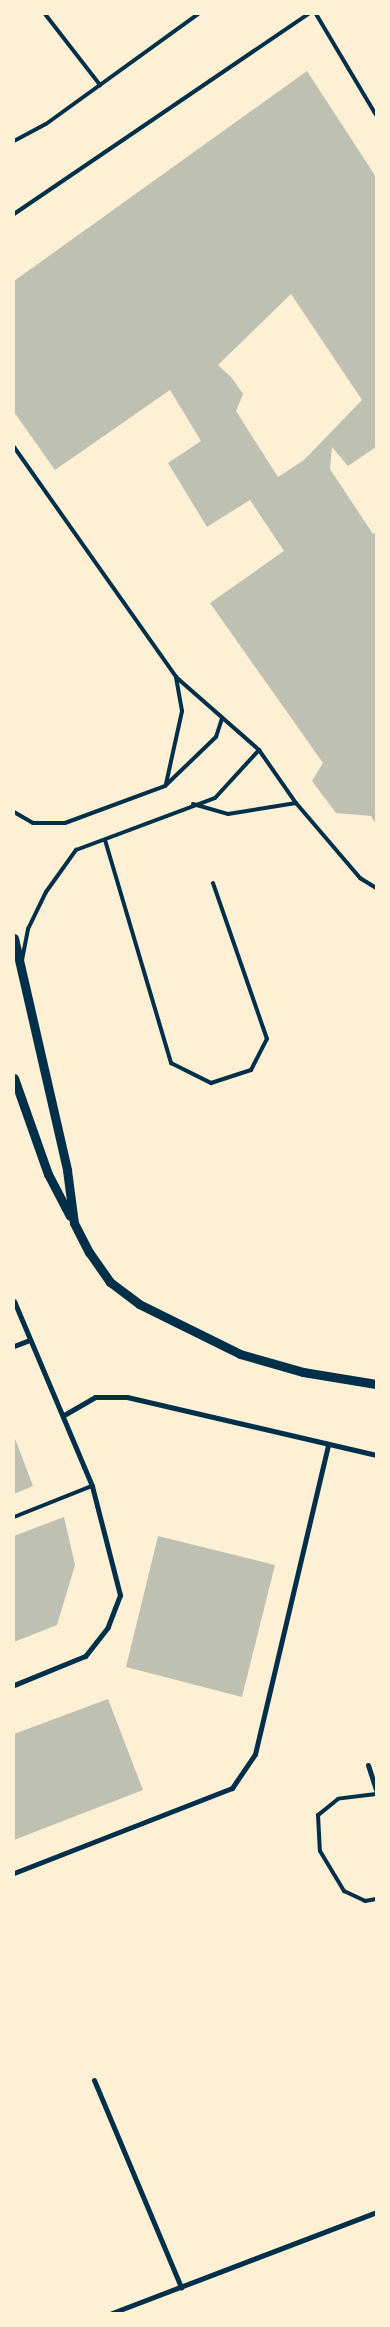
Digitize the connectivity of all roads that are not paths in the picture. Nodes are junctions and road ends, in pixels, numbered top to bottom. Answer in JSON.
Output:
{"nodes":[{"id":1,"x":45,"y":14,"type":"edge"},
{"id":2,"x":198,"y":14,"type":"edge"},
{"id":3,"x":308,"y":14,"type":"edge"},
{"id":4,"x":316,"y":14,"type":"edge"},
{"id":5,"x":100,"y":85,"type":"junction"},
{"id":6,"x":376,"y":115,"type":"edge"},
{"id":7,"x":14,"y":141,"type":"edge"},
{"id":8,"x":14,"y":214,"type":"edge"},
{"id":9,"x":14,"y":447,"type":"edge"},
{"id":10,"x":176,"y":677,"type":"junction"},
{"id":11,"x":222,"y":718,"type":"junction"},
{"id":12,"x":259,"y":750,"type":"junction"},
{"id":13,"x":165,"y":786,"type":"junction"},
{"id":14,"x":296,"y":803,"type":"junction"},
{"id":15,"x":193,"y":804,"type":"junction"},
{"id":16,"x":14,"y":812,"type":"edge"},
{"id":17,"x":105,"y":840,"type":"junction"},
{"id":18,"x":213,"y":883,"type":"dead end"},
{"id":19,"x":376,"y":888,"type":"edge"},
{"id":20,"x":14,"y":938,"type":"edge"},
{"id":21,"x":20,"y":968,"type":"junction"},
{"id":22,"x":14,"y":1078,"type":"edge"},
{"id":23,"x":74,"y":1223,"type":"junction"},
{"id":24,"x":14,"y":1300,"type":"edge"},
{"id":25,"x":30,"y":1340,"type":"junction"},
{"id":26,"x":14,"y":1346,"type":"edge"},
{"id":27,"x":376,"y":1384,"type":"edge"},
{"id":28,"x":64,"y":1415,"type":"junction"},
{"id":29,"x":328,"y":1444,"type":"junction"},
{"id":30,"x":376,"y":1455,"type":"edge"},
{"id":31,"x":92,"y":1486,"type":"junction"},
{"id":32,"x":14,"y":1517,"type":"edge"},
{"id":33,"x":14,"y":1685,"type":"edge"},
{"id":34,"x":368,"y":1765,"type":"dead end"},
{"id":35,"x":376,"y":1792,"type":"edge"},
{"id":36,"x":14,"y":1873,"type":"edge"},
{"id":37,"x":376,"y":1899,"type":"edge"},
{"id":38,"x":94,"y":2080,"type":"dead end"},
{"id":39,"x":376,"y":2212,"type":"edge"},
{"id":40,"x":181,"y":2287,"type":"junction"},
{"id":41,"x":112,"y":2313,"type":"edge"}],
"edges":[{"from":1,"to":5,"type":"lane"},
{"from":2,"to":5,"type":"lane"},
{"from":3,"to":8,"type":"lane"},
{"from":4,"to":6,"type":"lane"},
{"from":5,"to":7,"type":"lane"},
{"from":9,"to":10,"type":"lane"},
{"from":10,"to":11,"type":"lane"},
{"from":10,"to":13,"type":"lane"},
{"from":11,"to":12,"type":"lane"},
{"from":11,"to":13,"type":"lane"},
{"from":12,"to":14,"type":"lane"},
{"from":12,"to":15,"type":"lane"},
{"from":13,"to":16,"type":"lane"},
{"from":14,"to":15,"type":"lane"},
{"from":14,"to":19,"type":"lane"},
{"from":15,"to":17,"type":"lane"},
{"from":17,"to":18,"type":"lane"},
{"from":17,"to":21,"type":"lane"},
{"from":20,"to":21,"type":"street"},
{"from":21,"to":23,"type":"street"},
{"from":22,"to":23,"type":"street"},
{"from":23,"to":27,"type":"street"},
{"from":24,"to":25,"type":"street"},
{"from":25,"to":26,"type":"street"},
{"from":25,"to":28,"type":"street"},
{"from":28,"to":29,"type":"street"},
{"from":28,"to":31,"type":"street"},
{"from":29,"to":30,"type":"street"},
{"from":29,"to":36,"type":"street"},
{"from":31,"to":32,"type":"lane"},
{"from":31,"to":33,"type":"street"},
{"from":34,"to":35,"type":"street"},
{"from":35,"to":37,"type":"lane"},
{"from":38,"to":40,"type":"street"},
{"from":39,"to":40,"type":"street"},
{"from":40,"to":41,"type":"street"}]}
